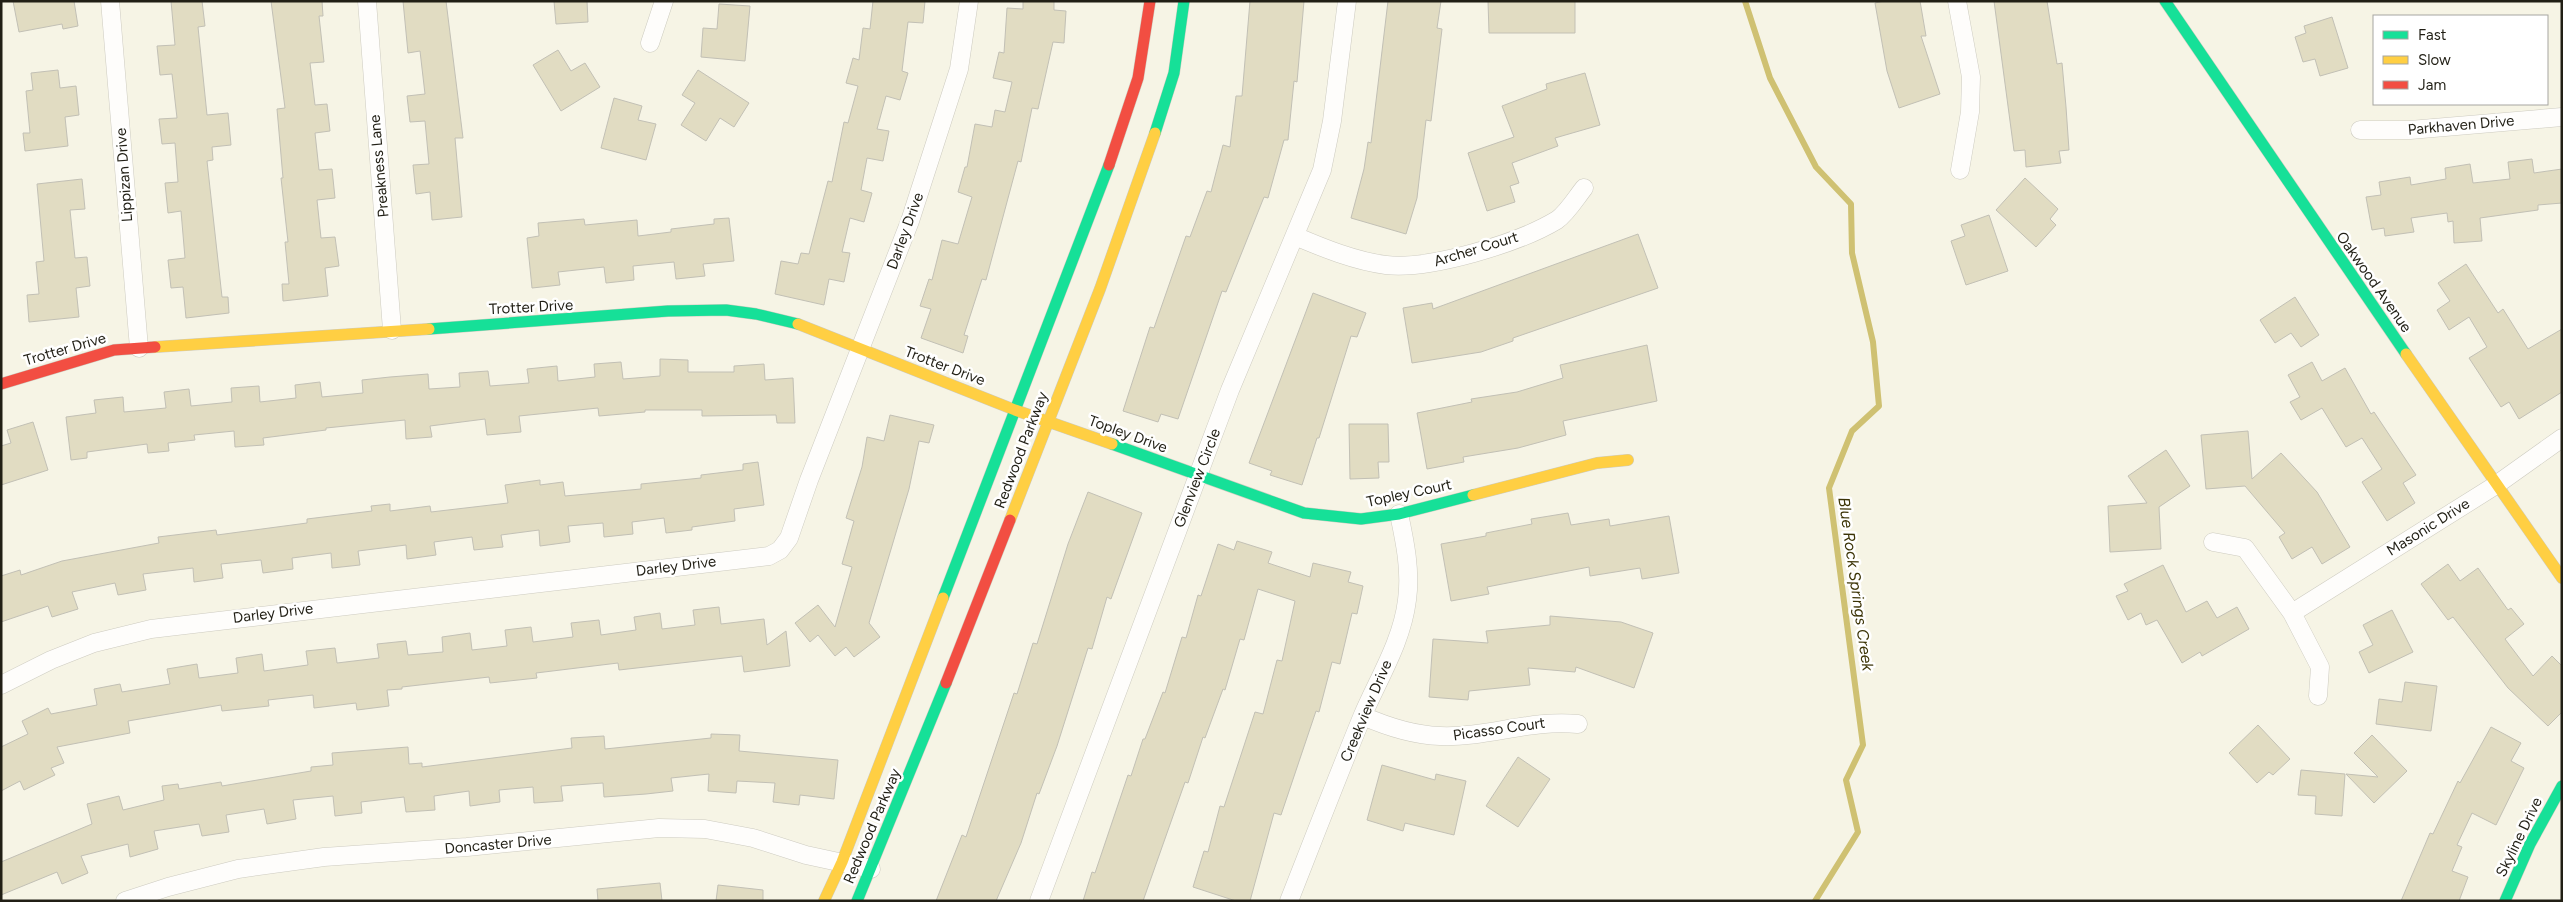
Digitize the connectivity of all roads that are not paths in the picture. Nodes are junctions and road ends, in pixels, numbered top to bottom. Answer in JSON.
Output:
{"nodes":[{"id":1,"x":110,"y":1,"type":"edge"},
{"id":2,"x":367,"y":1,"type":"edge"},
{"id":3,"x":664,"y":1,"type":"edge"},
{"id":4,"x":969,"y":1,"type":"edge"},
{"id":5,"x":1150,"y":1,"type":"edge"},
{"id":6,"x":1184,"y":1,"type":"edge"},
{"id":7,"x":1347,"y":1,"type":"edge"},
{"id":8,"x":1957,"y":1,"type":"edge"},
{"id":9,"x":2165,"y":1,"type":"edge"},
{"id":10,"x":650,"y":43,"type":"dead end"},
{"id":11,"x":2562,"y":116,"type":"edge"},
{"id":12,"x":2360,"y":130,"type":"dead end"},
{"id":13,"x":1960,"y":170,"type":"dead end"},
{"id":14,"x":1584,"y":188,"type":"dead end"},
{"id":15,"x":1295,"y":236,"type":"junction"},
{"id":16,"x":392,"y":330,"type":"junction"},
{"id":17,"x":139,"y":348,"type":"junction"},
{"id":18,"x":860,"y":349,"type":"junction"},
{"id":19,"x":1,"y":384,"type":"edge"},
{"id":20,"x":1015,"y":410,"type":"junction"},
{"id":21,"x":1048,"y":421,"type":"junction"},
{"id":22,"x":2562,"y":438,"type":"edge"},
{"id":23,"x":1628,"y":460,"type":"dead end"},
{"id":24,"x":1198,"y":476,"type":"junction"},
{"id":25,"x":2496,"y":485,"type":"junction"},
{"id":26,"x":1399,"y":514,"type":"junction"},
{"id":27,"x":2213,"y":542,"type":"dead end"},
{"id":28,"x":2562,"y":578,"type":"edge"},
{"id":29,"x":2292,"y":613,"type":"junction"},
{"id":30,"x":1,"y":685,"type":"edge"},
{"id":31,"x":2318,"y":696,"type":"dead end"},
{"id":32,"x":1363,"y":716,"type":"junction"},
{"id":33,"x":1578,"y":724,"type":"dead end"},
{"id":34,"x":2562,"y":786,"type":"edge"},
{"id":35,"x":842,"y":862,"type":"junction"},
{"id":36,"x":871,"y":869,"type":"junction"},
{"id":37,"x":170,"y":894,"type":"edge"},
{"id":38,"x":125,"y":901,"type":"edge"},
{"id":39,"x":824,"y":901,"type":"edge"},
{"id":40,"x":857,"y":901,"type":"edge"},
{"id":41,"x":1039,"y":901,"type":"edge"},
{"id":42,"x":1289,"y":901,"type":"edge"},
{"id":43,"x":2505,"y":901,"type":"edge"}],
"edges":[{"from":1,"to":17,"type":"street","name":"Lippizan Drive"},
{"from":2,"to":16,"type":"street","name":"Preakness Lane"},
{"from":3,"to":10,"type":"street"},
{"from":4,"to":18,"type":"street","name":"Darley Drive"},
{"from":5,"to":20,"type":"main road","name":"Redwood Parkway"},
{"from":6,"to":21,"type":"main road","name":"Redwood Parkway"},
{"from":7,"to":15,"type":"street","name":"Glenview Circle"},
{"from":8,"to":13,"type":"street"},
{"from":9,"to":25,"type":"main road","name":"Oakwood Avenue"},
{"from":11,"to":12,"type":"street","name":"Parkhaven Drive"},
{"from":14,"to":15,"type":"street","name":"Archer Court"},
{"from":15,"to":24,"type":"street","name":"Glenview Circle"},
{"from":16,"to":17,"type":"main road","name":"Trotter Drive"},
{"from":16,"to":18,"type":"main road","name":"Trotter Drive"},
{"from":17,"to":19,"type":"main road","name":"Trotter Drive"},
{"from":18,"to":20,"type":"main road","name":"Trotter Drive"},
{"from":18,"to":30,"type":"street","name":"Darley Drive"},
{"from":20,"to":21,"type":"main road","name":"Trotter Drive"},
{"from":20,"to":35,"type":"main road","name":"Redwood Parkway"},
{"from":21,"to":24,"type":"main road","name":"Topley Drive"},
{"from":21,"to":36,"type":"main road","name":"Redwood Parkway"},
{"from":22,"to":25,"type":"street","name":"Masonic Drive"},
{"from":23,"to":26,"type":"main road","name":"Topley Court"},
{"from":24,"to":26,"type":"main road","name":"Topley Court"},
{"from":24,"to":41,"type":"street","name":"Glenview Circle"},
{"from":25,"to":28,"type":"main road","name":"Oakwood Avenue"},
{"from":25,"to":29,"type":"street","name":"Masonic Drive"},
{"from":26,"to":32,"type":"street","name":"Creekview Drive"},
{"from":27,"to":29,"type":"street"},
{"from":29,"to":31,"type":"street"},
{"from":32,"to":33,"type":"street","name":"Picasso Court"},
{"from":32,"to":42,"type":"street","name":"Creekview Drive"},
{"from":34,"to":43,"type":"main road","name":"Skyline Drive"},
{"from":35,"to":36,"type":"street","name":"Doncaster Drive"},
{"from":35,"to":37,"type":"street","name":"Doncaster Drive"},
{"from":35,"to":39,"type":"main road","name":"Redwood Parkway"},
{"from":36,"to":40,"type":"main road","name":"Redwood Parkway"},
{"from":37,"to":38,"type":"street","name":"Doncaster Drive"}]}
